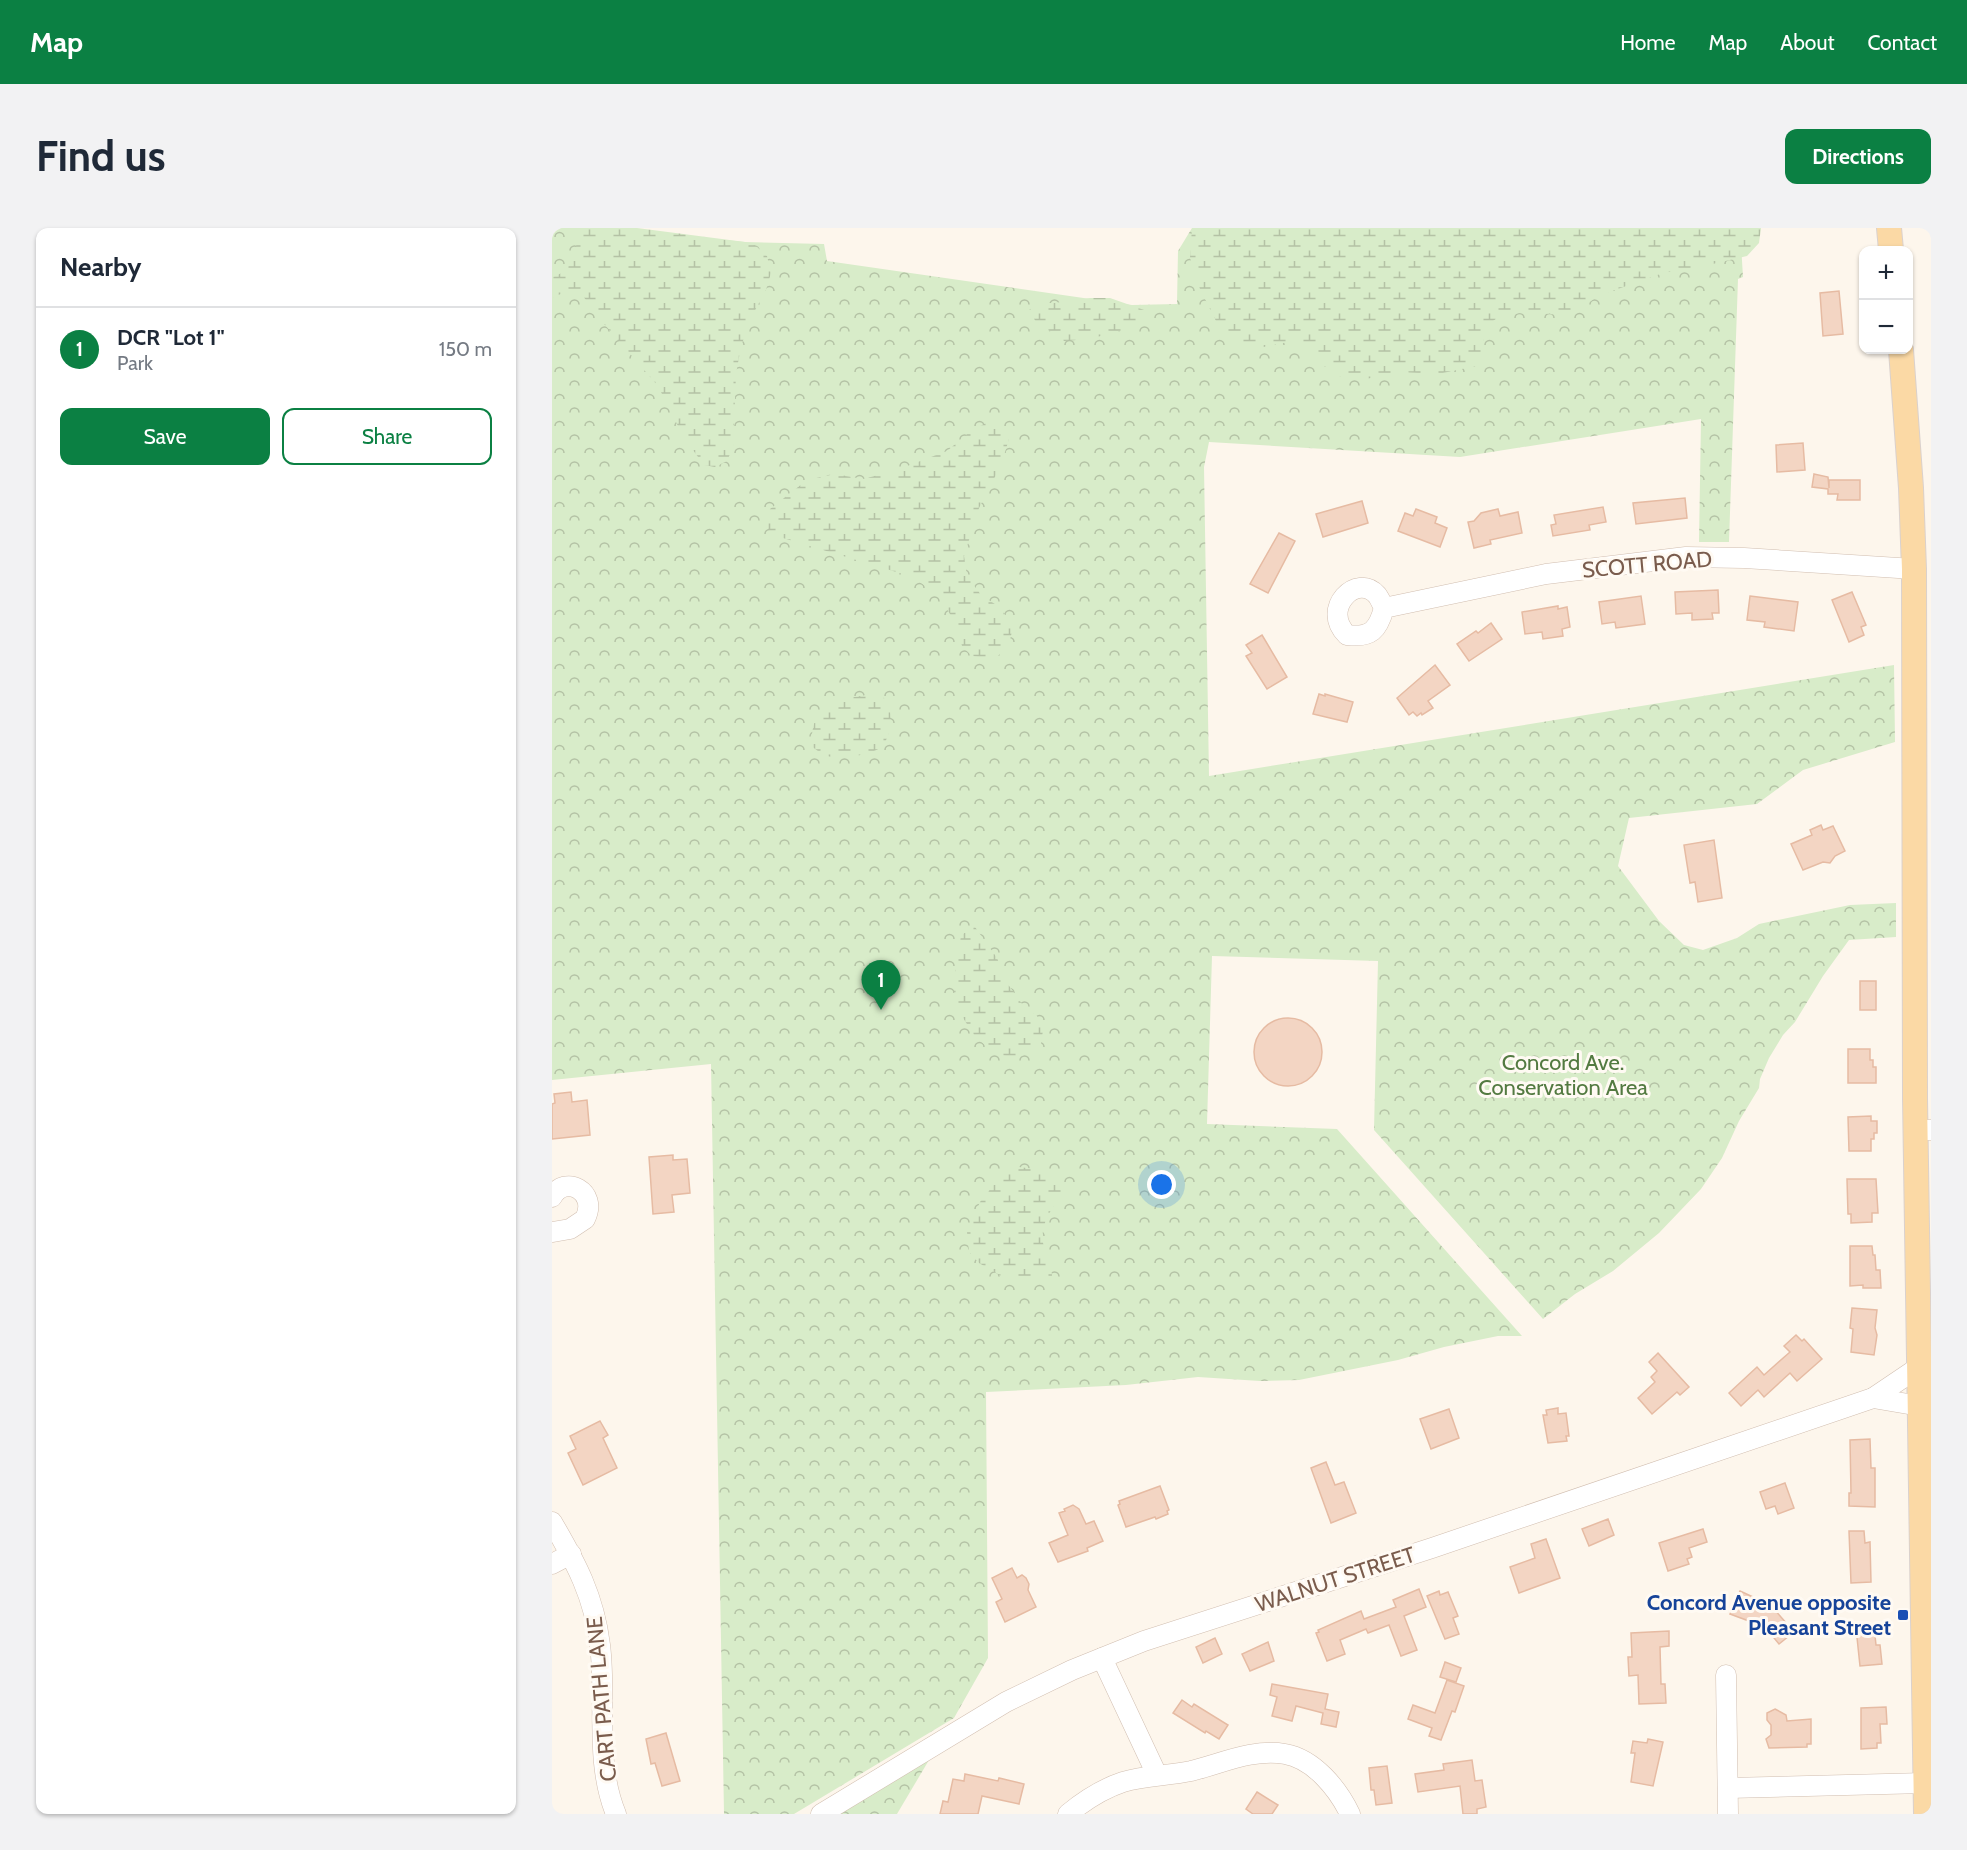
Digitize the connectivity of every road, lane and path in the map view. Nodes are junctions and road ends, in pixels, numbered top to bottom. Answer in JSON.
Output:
{"nodes":[{"id":1,"x":1889,"y":228,"type":"edge"},
{"id":2,"x":1891,"y":246,"type":"edge"},
{"id":3,"x":1900,"y":354,"type":"edge"},
{"id":4,"x":1919,"y":572,"type":"edge"},
{"id":5,"x":1384,"y":608,"type":"dead end"},
{"id":6,"x":1923,"y":1130,"type":"edge"},
{"id":7,"x":552,"y":1197,"type":"edge"},
{"id":8,"x":552,"y":1232,"type":"edge"},
{"id":9,"x":1919,"y":1367,"type":"junction"},
{"id":10,"x":1873,"y":1398,"type":"junction"},
{"id":11,"x":1920,"y":1406,"type":"junction"},
{"id":12,"x":552,"y":1522,"type":"edge"},
{"id":13,"x":571,"y":1554,"type":"junction"},
{"id":14,"x":552,"y":1564,"type":"edge"},
{"id":15,"x":1927,"y":1576,"type":"edge"},
{"id":16,"x":1101,"y":1658,"type":"junction"},
{"id":17,"x":1726,"y":1675,"type":"dead end"},
{"id":18,"x":1157,"y":1775,"type":"junction"},
{"id":19,"x":1925,"y":1783,"type":"junction"},
{"id":20,"x":1728,"y":1788,"type":"junction"},
{"id":21,"x":616,"y":1814,"type":"edge"},
{"id":22,"x":820,"y":1814,"type":"edge"},
{"id":23,"x":1068,"y":1814,"type":"edge"},
{"id":24,"x":1350,"y":1814,"type":"edge"},
{"id":25,"x":1728,"y":1814,"type":"edge"},
{"id":26,"x":1926,"y":1814,"type":"edge"}],
"edges":[{"from":1,"to":2,"type":"main road"},
{"from":3,"to":4,"type":"main road"},
{"from":4,"to":5,"type":"street","name":"SCOTT ROAD"},
{"from":4,"to":6,"type":"main road"},
{"from":6,"to":9,"type":"main road"},
{"from":7,"to":8,"type":"street"},
{"from":9,"to":10,"type":"street","name":"WALNUT STREET"},
{"from":9,"to":11,"type":"main road"},
{"from":10,"to":11,"type":"street","name":"WALNUT STREET"},
{"from":10,"to":16,"type":"street","name":"WALNUT STREET"},
{"from":11,"to":15,"type":"main road"},
{"from":12,"to":13,"type":"street","name":"CART PATH LANE"},
{"from":13,"to":14,"type":"street"},
{"from":13,"to":21,"type":"street","name":"CART PATH LANE"},
{"from":15,"to":19,"type":"main road"},
{"from":16,"to":18,"type":"street"},
{"from":16,"to":22,"type":"street","name":"WALNUT STREET"},
{"from":17,"to":20,"type":"street"},
{"from":18,"to":23,"type":"street"},
{"from":18,"to":24,"type":"street"},
{"from":19,"to":20,"type":"street"},
{"from":19,"to":26,"type":"main road"},
{"from":20,"to":25,"type":"street"}]}
